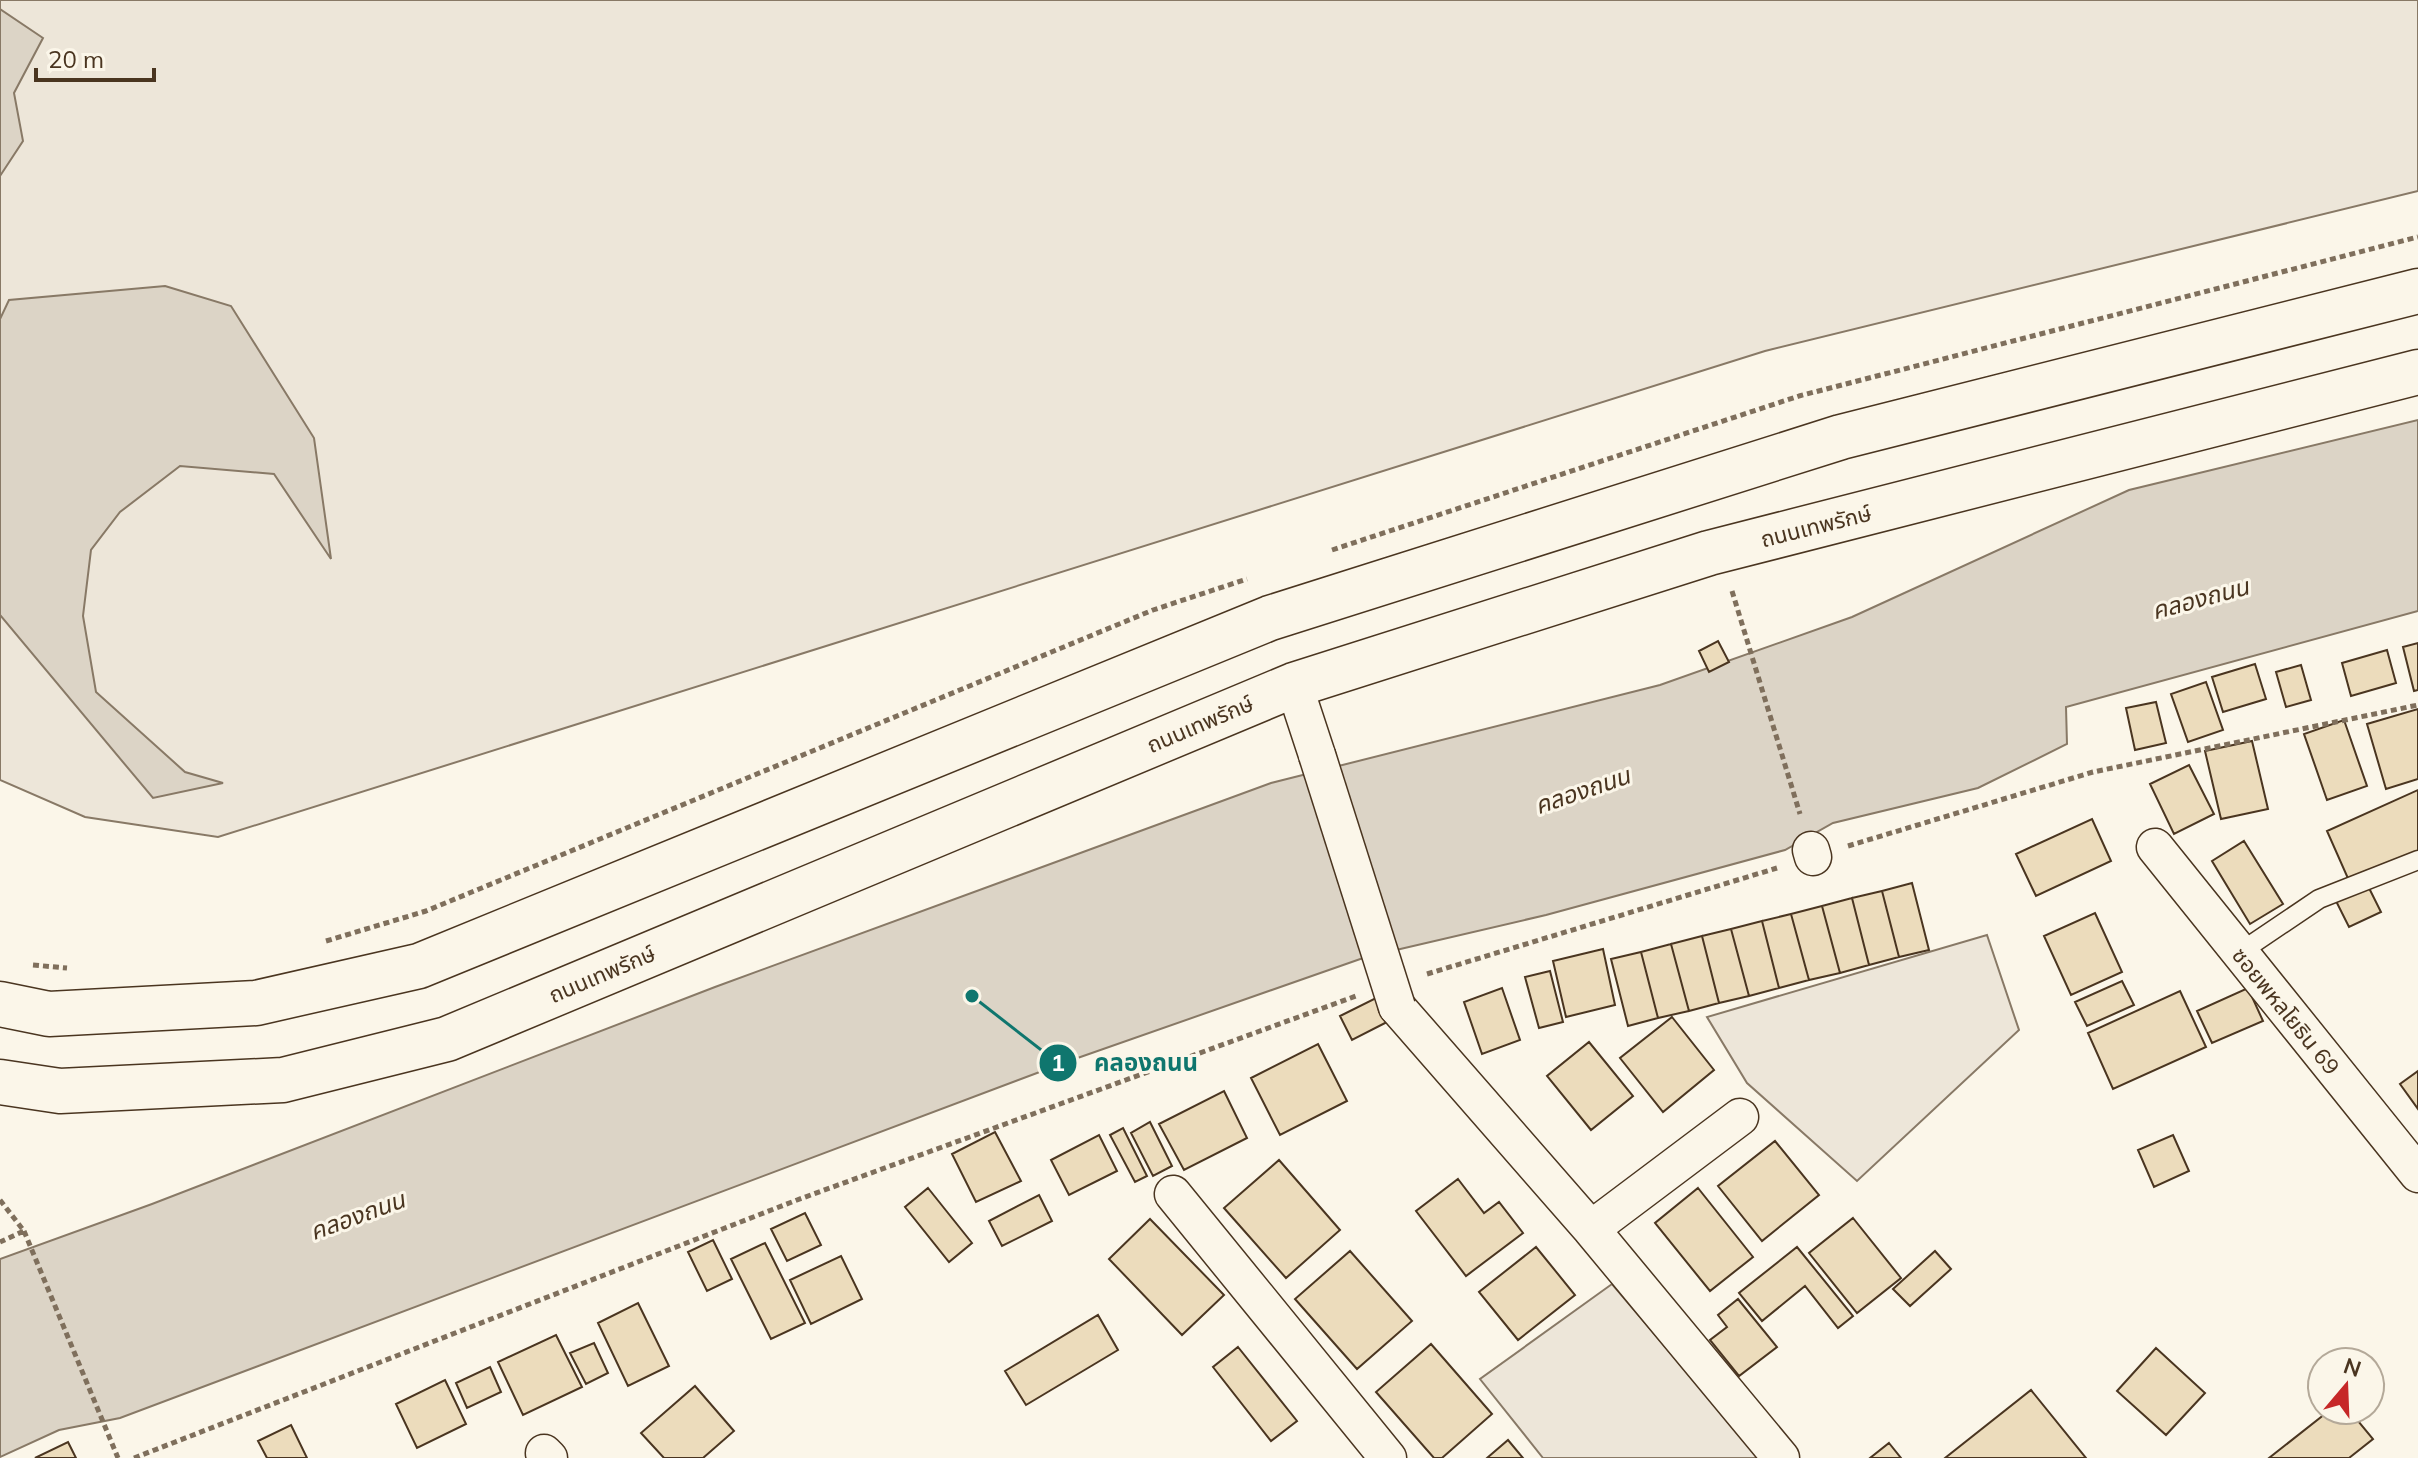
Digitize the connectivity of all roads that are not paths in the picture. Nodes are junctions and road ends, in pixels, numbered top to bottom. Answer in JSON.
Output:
{"nodes":[{"id":1,"x":2418,"y":291,"type":"edge"},
{"id":2,"x":2418,"y":372,"type":"edge"},
{"id":3,"x":1294,"y":685,"type":"junction"},
{"id":4,"x":2155,"y":847,"type":"dead end"},
{"id":5,"x":2418,"y":860,"type":"edge"},
{"id":6,"x":2239,"y":953,"type":"junction"},
{"id":7,"x":0,"y":1004,"type":"edge"},
{"id":8,"x":0,"y":1082,"type":"edge"},
{"id":9,"x":1740,"y":1117,"type":"dead end"},
{"id":10,"x":2418,"y":1174,"type":"edge"},
{"id":11,"x":1173,"y":1194,"type":"dead end"},
{"id":12,"x":1591,"y":1229,"type":"junction"},
{"id":13,"x":1388,"y":1458,"type":"edge"},
{"id":14,"x":1781,"y":1458,"type":"edge"}],
"edges":[{"from":1,"to":7,"type":"main road"},
{"from":2,"to":3,"type":"main road","name":"ถนนเทพรักษ์"},
{"from":3,"to":8,"type":"main road","name":"ถนนเทพรักษ์"},
{"from":3,"to":12,"type":"street","bridge":true},
{"from":4,"to":6,"type":"street","name":"ซอยพหลโยธิน 69"},
{"from":5,"to":6,"type":"lane"},
{"from":6,"to":10,"type":"street","name":"ซอยพหลโยธิน 69"},
{"from":9,"to":12,"type":"street"},
{"from":11,"to":13,"type":"street"},
{"from":12,"to":14,"type":"street"}]}
